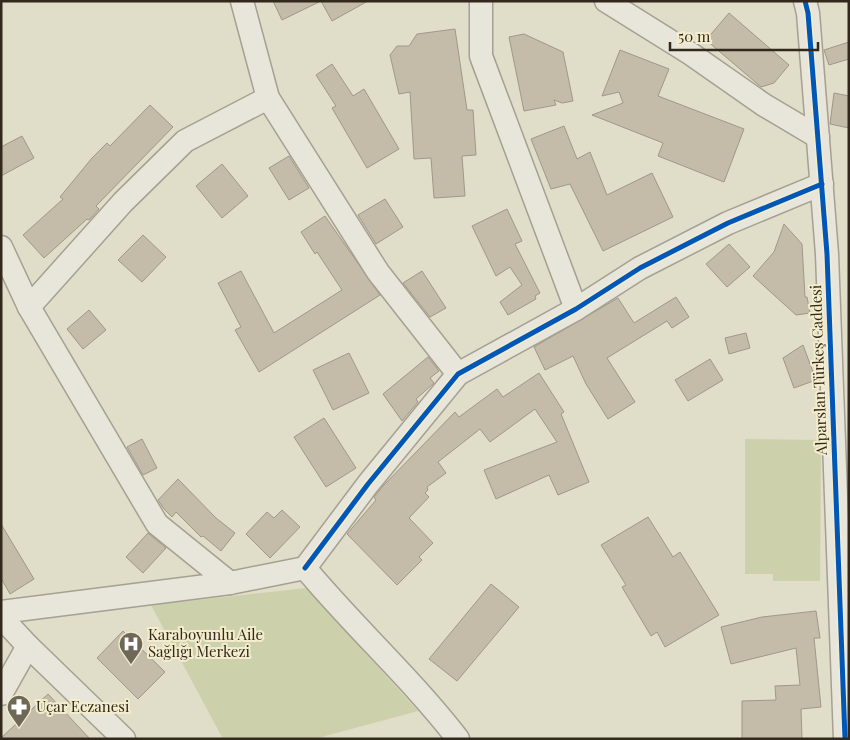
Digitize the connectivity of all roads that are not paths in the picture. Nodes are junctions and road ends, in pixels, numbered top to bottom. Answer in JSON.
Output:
{"nodes":[{"id":1,"x":242,"y":1,"type":"edge"},
{"id":2,"x":481,"y":1,"type":"edge"},
{"id":3,"x":606,"y":1,"type":"edge"},
{"id":4,"x":805,"y":1,"type":"edge"},
{"id":5,"x":268,"y":98,"type":"junction"},
{"id":6,"x":818,"y":138,"type":"junction"},
{"id":7,"x":822,"y":184,"type":"junction"},
{"id":8,"x":1,"y":247,"type":"edge"},
{"id":9,"x":29,"y":307,"type":"junction"},
{"id":10,"x":576,"y":309,"type":"junction"},
{"id":11,"x":458,"y":374,"type":"junction"},
{"id":12,"x":305,"y":568,"type":"junction"},
{"id":13,"x":230,"y":583,"type":"junction"},
{"id":14,"x":1,"y":612,"type":"edge"},
{"id":15,"x":1,"y":617,"type":"edge"},
{"id":16,"x":28,"y":646,"type":"junction"},
{"id":17,"x":1,"y":694,"type":"edge"},
{"id":18,"x":124,"y":739,"type":"edge"},
{"id":19,"x":458,"y":739,"type":"edge"},
{"id":20,"x":845,"y":739,"type":"edge"}],
"edges":[{"from":1,"to":5,"type":"street"},
{"from":2,"to":10,"type":"street"},
{"from":3,"to":6,"type":"street"},
{"from":4,"to":6,"type":"street","name":"Alparslan Türkeş Caddesi"},
{"from":5,"to":9,"type":"street"},
{"from":5,"to":11,"type":"street"},
{"from":6,"to":7,"type":"street","name":"Alparslan Türkeş Caddesi"},
{"from":7,"to":10,"type":"street"},
{"from":7,"to":20,"type":"street","name":"Alparslan Türkeş Caddesi"},
{"from":8,"to":9,"type":"street"},
{"from":9,"to":13,"type":"street"},
{"from":10,"to":11,"type":"street"},
{"from":11,"to":12,"type":"street"},
{"from":12,"to":13,"type":"street"},
{"from":12,"to":19,"type":"street"},
{"from":13,"to":14,"type":"street"},
{"from":15,"to":16,"type":"street"},
{"from":16,"to":17,"type":"street"},
{"from":16,"to":18,"type":"street"}]}
